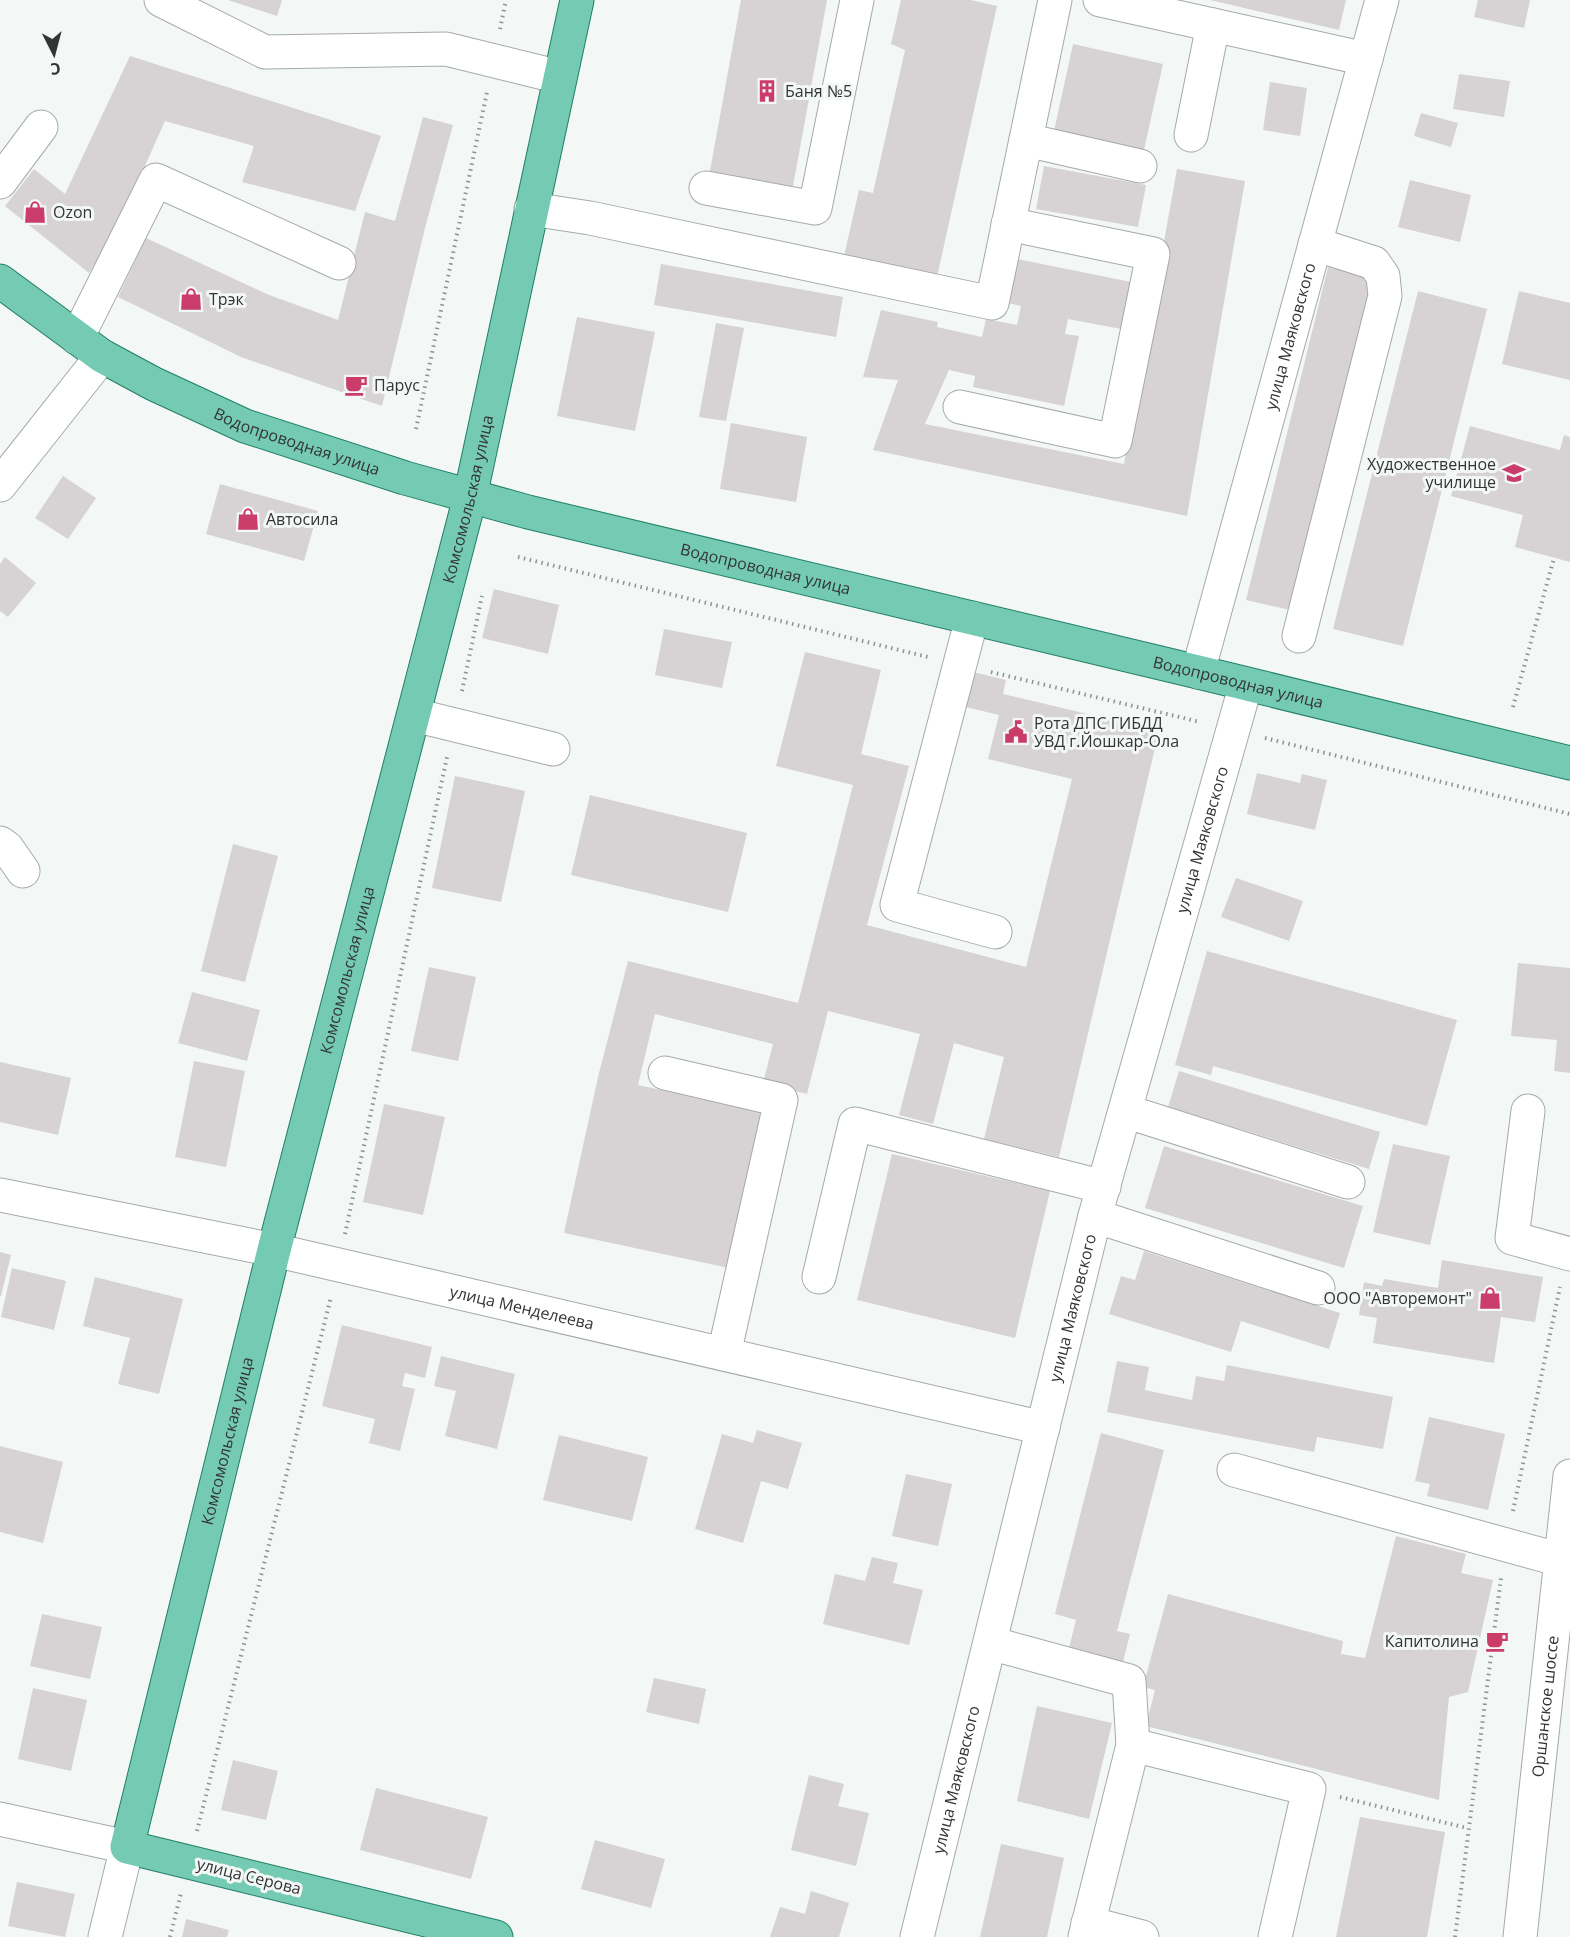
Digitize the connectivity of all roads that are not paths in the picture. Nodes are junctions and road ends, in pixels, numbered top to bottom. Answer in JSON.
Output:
{"nodes":[{"id":1,"x":161,"y":0,"type":"edge"},
{"id":2,"x":577,"y":0,"type":"edge"},
{"id":3,"x":857,"y":0,"type":"edge"},
{"id":4,"x":1055,"y":0,"type":"edge"},
{"id":5,"x":1100,"y":0,"type":"edge"},
{"id":6,"x":1382,"y":0,"type":"edge"},
{"id":7,"x":1213,"y":25,"type":"junction"},
{"id":8,"x":1366,"y":59,"type":"junction"},
{"id":9,"x":560,"y":77,"type":"junction"},
{"id":10,"x":41,"y":127,"type":"dead end"},
{"id":11,"x":1191,"y":135,"type":"dead end"},
{"id":12,"x":1026,"y":140,"type":"junction"},
{"id":13,"x":1140,"y":166,"type":"dead end"},
{"id":14,"x":0,"y":182,"type":"edge"},
{"id":15,"x":706,"y":188,"type":"dead end"},
{"id":16,"x":531,"y":209,"type":"junction"},
{"id":17,"x":1008,"y":224,"type":"junction"},
{"id":18,"x":1315,"y":244,"type":"junction"},
{"id":19,"x":339,"y":263,"type":"dead end"},
{"id":20,"x":0,"y":281,"type":"edge"},
{"id":21,"x":90,"y":347,"type":"junction"},
{"id":22,"x":960,"y":407,"type":"dead end"},
{"id":23,"x":0,"y":485,"type":"edge"},
{"id":24,"x":470,"y":496,"type":"junction"},
{"id":25,"x":972,"y":618,"type":"junction"},
{"id":26,"x":1299,"y":636,"type":"dead end"},
{"id":27,"x":1198,"y":672,"type":"junction"},
{"id":28,"x":1246,"y":684,"type":"junction"},
{"id":29,"x":414,"y":715,"type":"junction"},
{"id":30,"x":553,"y":749,"type":"dead end"},
{"id":31,"x":1570,"y":763,"type":"edge"},
{"id":32,"x":0,"y":843,"type":"edge"},
{"id":33,"x":23,"y":871,"type":"dead end"},
{"id":34,"x":995,"y":932,"type":"dead end"},
{"id":35,"x":665,"y":1073,"type":"dead end"},
{"id":36,"x":1125,"y":1111,"type":"junction"},
{"id":37,"x":1528,"y":1111,"type":"dead end"},
{"id":38,"x":1348,"y":1182,"type":"dead end"},
{"id":39,"x":0,"y":1194,"type":"edge"},
{"id":40,"x":1100,"y":1201,"type":"junction"},
{"id":41,"x":274,"y":1250,"type":"junction"},
{"id":42,"x":1568,"y":1254,"type":"edge"},
{"id":43,"x":819,"y":1277,"type":"dead end"},
{"id":44,"x":1318,"y":1288,"type":"dead end"},
{"id":45,"x":724,"y":1354,"type":"junction"},
{"id":46,"x":1043,"y":1428,"type":"junction"},
{"id":47,"x":1234,"y":1470,"type":"dead end"},
{"id":48,"x":1570,"y":1476,"type":"edge"},
{"id":49,"x":1561,"y":1560,"type":"junction"},
{"id":50,"x":990,"y":1643,"type":"junction"},
{"id":51,"x":1133,"y":1745,"type":"junction"},
{"id":52,"x":0,"y":1819,"type":"edge"},
{"id":53,"x":127,"y":1847,"type":"junction"},
{"id":54,"x":1087,"y":1930,"type":"edge"},
{"id":55,"x":105,"y":1937,"type":"edge"},
{"id":56,"x":496,"y":1937,"type":"edge"},
{"id":57,"x":917,"y":1937,"type":"edge"},
{"id":58,"x":1142,"y":1937,"type":"edge"},
{"id":59,"x":1275,"y":1937,"type":"edge"},
{"id":60,"x":1520,"y":1937,"type":"edge"}],
"edges":[{"from":1,"to":9,"type":"street"},
{"from":2,"to":9,"type":"main road","name":"Комсомольская улица"},
{"from":3,"to":15,"type":"street"},
{"from":4,"to":12,"type":"street"},
{"from":5,"to":7,"type":"street"},
{"from":6,"to":8,"type":"street","name":"улица Маяковского"},
{"from":7,"to":8,"type":"street"},
{"from":7,"to":11,"type":"street"},
{"from":8,"to":18,"type":"street","name":"улица Маяковского"},
{"from":9,"to":16,"type":"main road","name":"Комсомольская улица"},
{"from":10,"to":14,"type":"street"},
{"from":12,"to":13,"type":"street"},
{"from":12,"to":17,"type":"street"},
{"from":16,"to":17,"type":"street"},
{"from":16,"to":24,"type":"main road","name":"Комсомольская улица"},
{"from":17,"to":22,"type":"street"},
{"from":18,"to":26,"type":"street"},
{"from":18,"to":27,"type":"street","name":"улица Маяковского"},
{"from":19,"to":21,"type":"street"},
{"from":20,"to":21,"type":"main road","name":"Водопроводная улица"},
{"from":21,"to":23,"type":"street"},
{"from":21,"to":24,"type":"main road","name":"Водопроводная улица"},
{"from":24,"to":25,"type":"main road","name":"Водопроводная улица"},
{"from":24,"to":29,"type":"main road","name":"Комсомольская улица"},
{"from":25,"to":27,"type":"main road","name":"Водопроводная улица"},
{"from":25,"to":34,"type":"street"},
{"from":27,"to":28,"type":"main road","name":"Водопроводная улица"},
{"from":28,"to":31,"type":"main road","name":"Водопроводная улица"},
{"from":28,"to":36,"type":"street","name":"улица Маяковского"},
{"from":29,"to":30,"type":"street"},
{"from":29,"to":41,"type":"main road","name":"Комсомольская улица"},
{"from":32,"to":33,"type":"street"},
{"from":35,"to":45,"type":"street"},
{"from":36,"to":38,"type":"street"},
{"from":36,"to":40,"type":"street","name":"улица Маяковского"},
{"from":37,"to":42,"type":"street"},
{"from":39,"to":41,"type":"street","name":"улица Менделеева"},
{"from":40,"to":43,"type":"street"},
{"from":40,"to":44,"type":"street"},
{"from":40,"to":46,"type":"street","name":"улица Маяковского"},
{"from":41,"to":45,"type":"street","name":"улица Менделеева"},
{"from":41,"to":53,"type":"main road","name":"Комсомольская улица"},
{"from":45,"to":46,"type":"street","name":"улица Менделеева"},
{"from":46,"to":50,"type":"street","name":"улица Маяковского"},
{"from":47,"to":49,"type":"street"},
{"from":48,"to":49,"type":"street","name":"Оршанское шоссе"},
{"from":49,"to":60,"type":"street","name":"Оршанское шоссе"},
{"from":50,"to":51,"type":"street"},
{"from":50,"to":57,"type":"street","name":"улица Маяковского"},
{"from":51,"to":54,"type":"street"},
{"from":51,"to":59,"type":"street"},
{"from":52,"to":53,"type":"street","name":"улица Серова"},
{"from":53,"to":55,"type":"street","name":"Комсомольская улица"},
{"from":53,"to":56,"type":"main road","name":"улица Серова"},
{"from":54,"to":58,"type":"street"}]}
